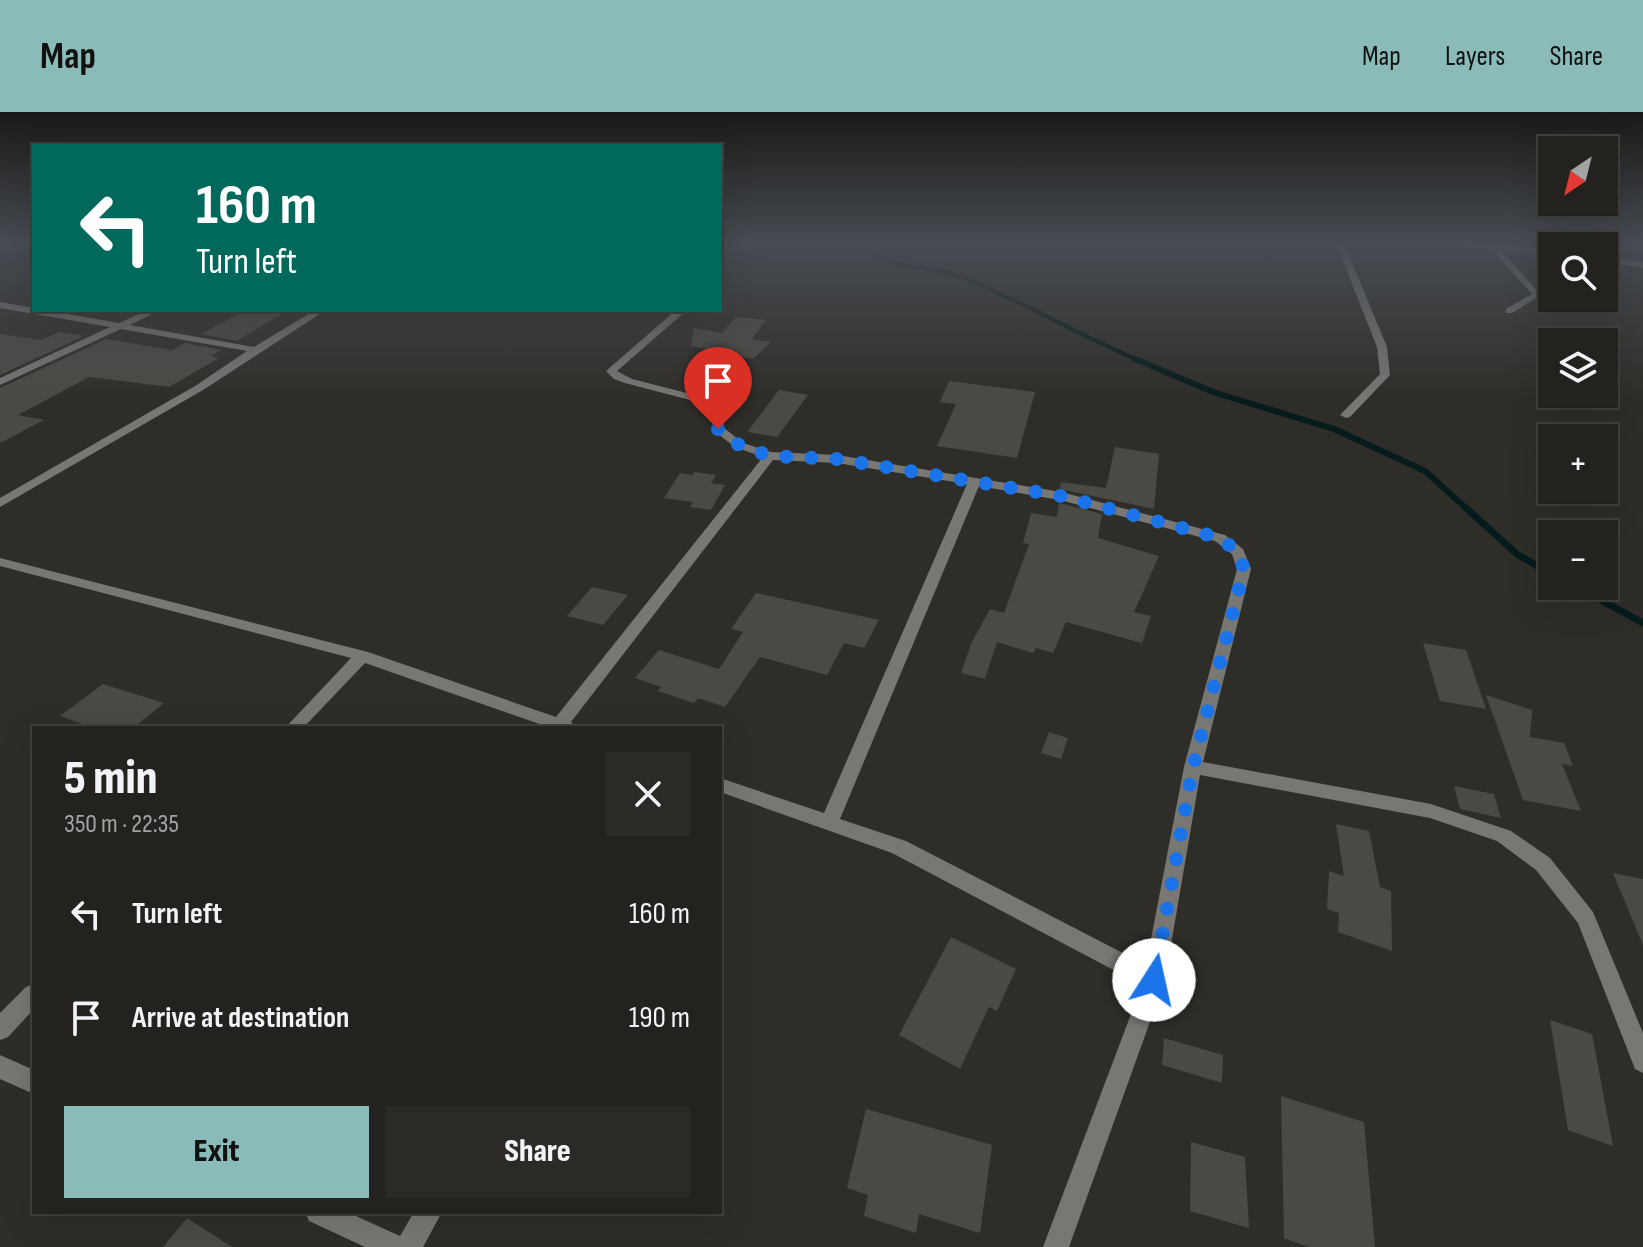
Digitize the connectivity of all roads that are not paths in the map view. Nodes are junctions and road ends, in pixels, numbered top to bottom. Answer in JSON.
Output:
{"nodes":[{"id":1,"x":1364,"y":296,"type":"edge"},
{"id":2,"x":1535,"y":296,"type":"edge"},
{"id":3,"x":0,"y":305,"type":"edge"},
{"id":4,"x":32,"y":310,"type":"edge"},
{"id":5,"x":1509,"y":311,"type":"dead end"},
{"id":6,"x":43,"y":312,"type":"edge"},
{"id":7,"x":151,"y":312,"type":"edge"},
{"id":8,"x":318,"y":312,"type":"edge"},
{"id":9,"x":680,"y":312,"type":"edge"},
{"id":10,"x":124,"y":325,"type":"junction"},
{"id":11,"x":256,"y":350,"type":"junction"},
{"id":12,"x":0,"y":382,"type":"edge"},
{"id":13,"x":1346,"y":415,"type":"dead end"},
{"id":14,"x":770,"y":456,"type":"junction"},
{"id":15,"x":974,"y":483,"type":"junction"},
{"id":16,"x":0,"y":503,"type":"edge"},
{"id":17,"x":0,"y":562,"type":"edge"},
{"id":18,"x":362,"y":656,"type":"junction"},
{"id":19,"x":295,"y":726,"type":"edge"},
{"id":20,"x":564,"y":726,"type":"edge"},
{"id":21,"x":1193,"y":767,"type":"junction"},
{"id":22,"x":722,"y":786,"type":"edge"},
{"id":23,"x":830,"y":821,"type":"junction"},
{"id":24,"x":1154,"y":980,"type":"junction"},
{"id":25,"x":32,"y":996,"type":"edge"},
{"id":26,"x":0,"y":1029,"type":"edge"},
{"id":27,"x":1643,"y":1061,"type":"edge"},
{"id":28,"x":0,"y":1067,"type":"edge"},
{"id":29,"x":32,"y":1081,"type":"edge"},
{"id":30,"x":322,"y":1214,"type":"edge"},
{"id":31,"x":428,"y":1214,"type":"edge"},
{"id":32,"x":395,"y":1247,"type":"edge"},
{"id":33,"x":408,"y":1247,"type":"edge"},
{"id":34,"x":1056,"y":1247,"type":"edge"}],
"edges":[{"from":1,"to":13,"type":"street"},
{"from":2,"to":5,"type":"street"},
{"from":3,"to":4,"type":"street"},
{"from":6,"to":10,"type":"street"},
{"from":7,"to":10,"type":"street"},
{"from":8,"to":11,"type":"street"},
{"from":9,"to":14,"type":"street"},
{"from":10,"to":11,"type":"street"},
{"from":10,"to":12,"type":"street"},
{"from":11,"to":16,"type":"street"},
{"from":14,"to":15,"type":"street"},
{"from":14,"to":20,"type":"street"},
{"from":15,"to":21,"type":"street"},
{"from":15,"to":23,"type":"street"},
{"from":17,"to":18,"type":"street"},
{"from":18,"to":19,"type":"street"},
{"from":18,"to":20,"type":"street"},
{"from":21,"to":24,"type":"street"},
{"from":21,"to":27,"type":"street"},
{"from":22,"to":23,"type":"street"},
{"from":23,"to":24,"type":"street"},
{"from":24,"to":34,"type":"street"},
{"from":25,"to":26,"type":"street"},
{"from":28,"to":29,"type":"street"},
{"from":30,"to":32,"type":"street"},
{"from":31,"to":33,"type":"street"}]}
